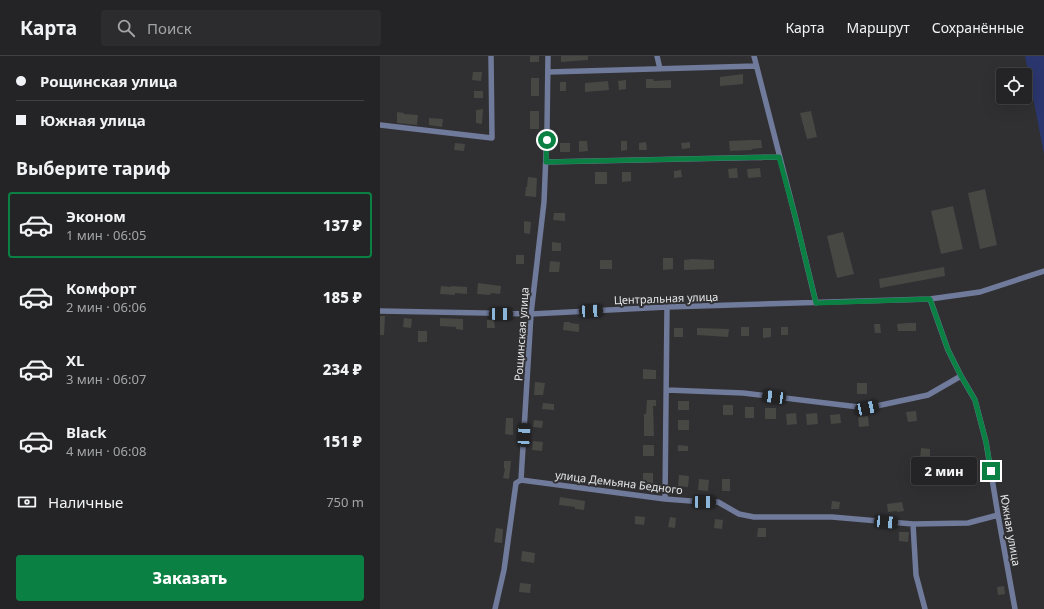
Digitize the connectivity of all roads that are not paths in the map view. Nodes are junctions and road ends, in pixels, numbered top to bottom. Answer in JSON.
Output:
{"nodes":[{"id":1,"x":491,"y":56,"type":"edge"},
{"id":2,"x":548,"y":56,"type":"edge"},
{"id":3,"x":657,"y":56,"type":"edge"},
{"id":4,"x":754,"y":56,"type":"edge"},
{"id":5,"x":756,"y":66,"type":"junction"},
{"id":6,"x":660,"y":69,"type":"junction"},
{"id":7,"x":549,"y":72,"type":"junction"},
{"id":8,"x":380,"y":125,"type":"edge"},
{"id":9,"x":779,"y":157,"type":"junction"},
{"id":10,"x":546,"y":162,"type":"junction"},
{"id":11,"x":1044,"y":271,"type":"edge"},
{"id":12,"x":930,"y":299,"type":"junction"},
{"id":13,"x":816,"y":303,"type":"junction"},
{"id":14,"x":667,"y":307,"type":"junction"},
{"id":15,"x":380,"y":311,"type":"edge"},
{"id":16,"x":531,"y":314,"type":"junction"},
{"id":17,"x":961,"y":376,"type":"junction"},
{"id":18,"x":666,"y":390,"type":"junction"},
{"id":19,"x":522,"y":480,"type":"junction"},
{"id":20,"x":665,"y":499,"type":"junction"},
{"id":21,"x":998,"y":516,"type":"junction"},
{"id":22,"x":912,"y":524,"type":"junction"},
{"id":23,"x":495,"y":609,"type":"edge"},
{"id":24,"x":925,"y":609,"type":"edge"},
{"id":25,"x":1015,"y":609,"type":"edge"}],
"edges":[{"from":1,"to":8,"type":"street"},
{"from":2,"to":7,"type":"street","name":"Рощинская улица"},
{"from":3,"to":6,"type":"street"},
{"from":4,"to":5,"type":"street"},
{"from":5,"to":6,"type":"street"},
{"from":5,"to":9,"type":"street"},
{"from":6,"to":7,"type":"street"},
{"from":7,"to":10,"type":"street","name":"Рощинская улица"},
{"from":9,"to":10,"type":"street"},
{"from":9,"to":13,"type":"street"},
{"from":10,"to":16,"type":"street","name":"Рощинская улица"},
{"from":11,"to":12,"type":"street","name":"Центральная улица"},
{"from":12,"to":13,"type":"street","name":"Центральная улица"},
{"from":12,"to":17,"type":"street","name":"Южная улица"},
{"from":13,"to":14,"type":"street","name":"Центральная улица"},
{"from":14,"to":16,"type":"street","name":"Центральная улица"},
{"from":14,"to":18,"type":"street"},
{"from":15,"to":16,"type":"street","name":"Центральная улица"},
{"from":16,"to":19,"type":"street","name":"Рощинская улица"},
{"from":17,"to":18,"type":"street"},
{"from":17,"to":21,"type":"street","name":"Южная улица"},
{"from":18,"to":20,"type":"street"},
{"from":19,"to":20,"type":"street","name":"улица Демьяна Бедного"},
{"from":19,"to":23,"type":"street","name":"Рощинская улица"},
{"from":20,"to":22,"type":"street","name":"улица Демьяна Бедного"},
{"from":21,"to":22,"type":"street","name":"улица Демьяна Бедного"},
{"from":21,"to":25,"type":"street","name":"Южная улица"},
{"from":22,"to":24,"type":"street"}]}
